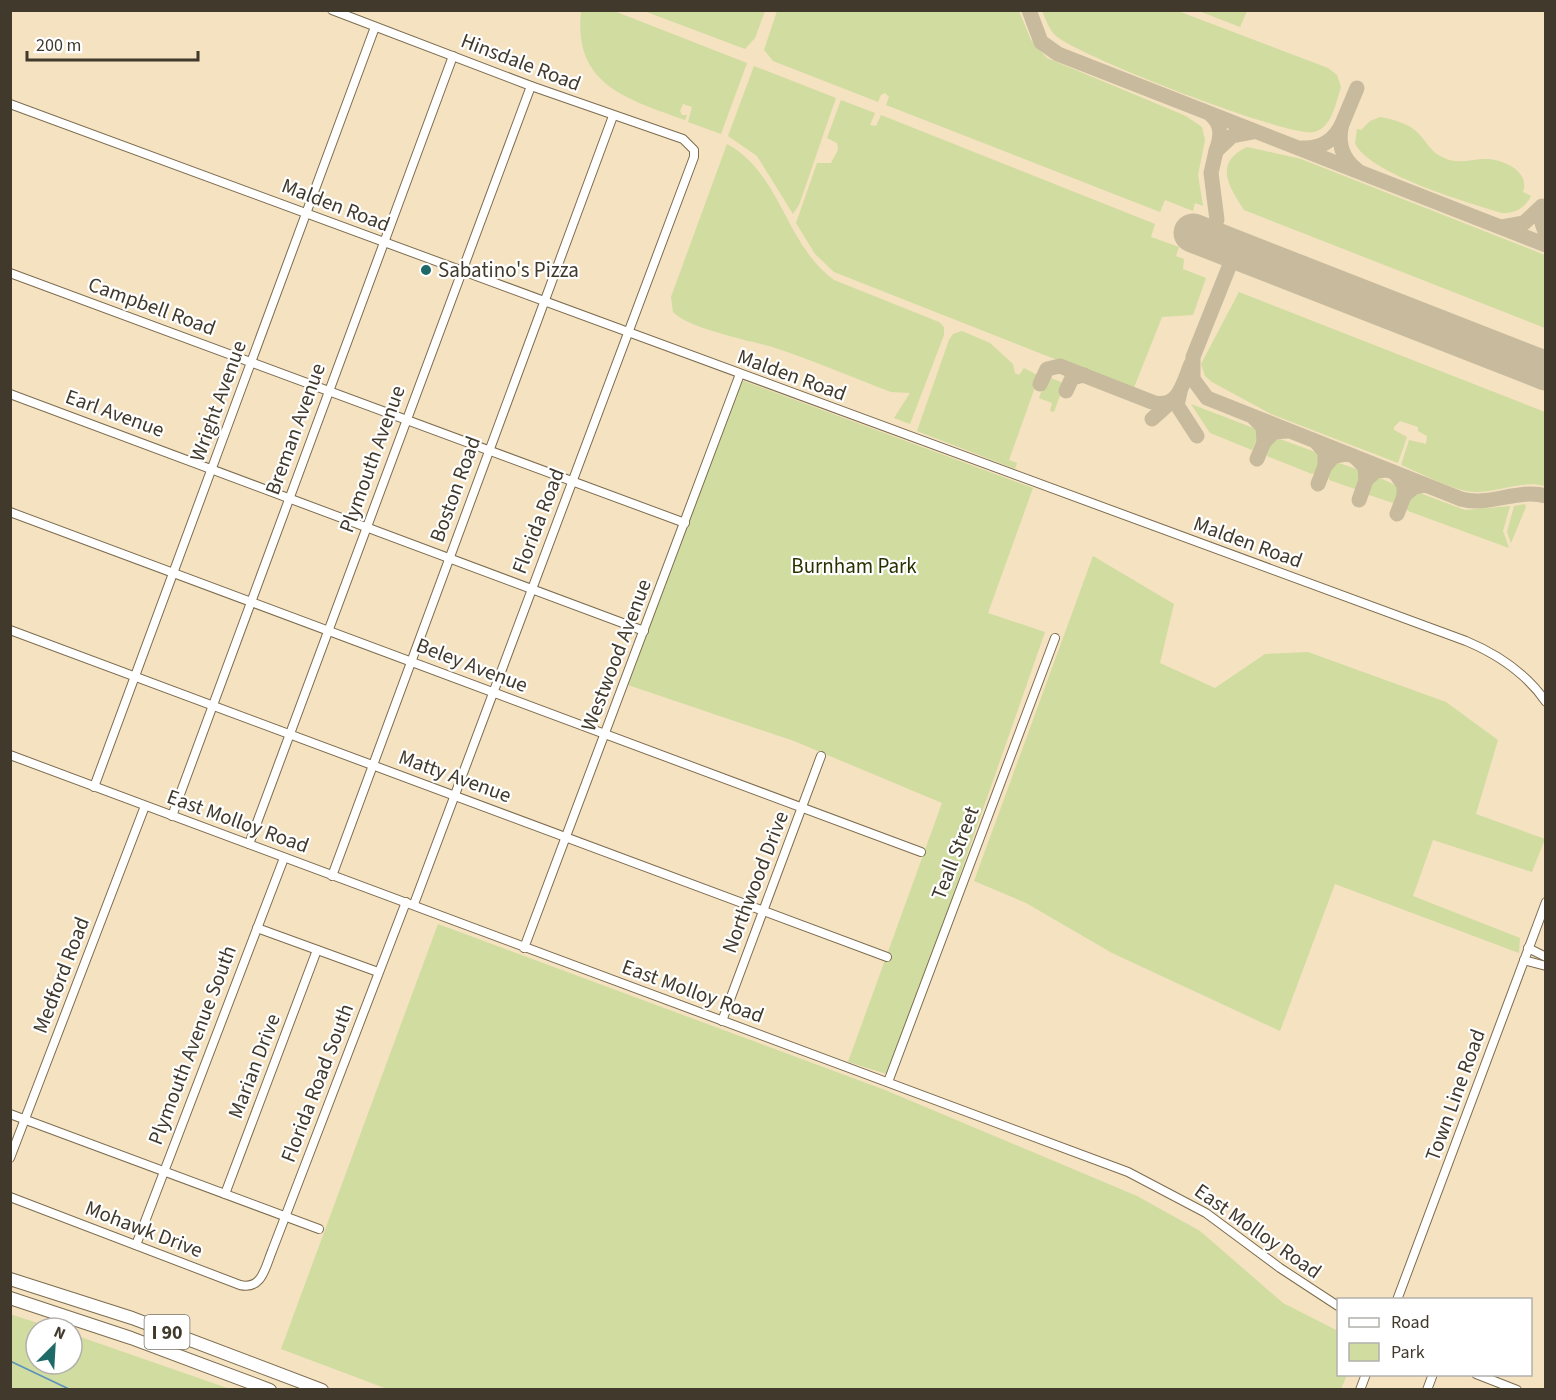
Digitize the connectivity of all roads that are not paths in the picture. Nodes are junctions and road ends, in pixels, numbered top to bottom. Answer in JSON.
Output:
{"nodes":[{"id":1,"x":332,"y":10,"type":"edge"},
{"id":2,"x":375,"y":27,"type":"junction"},
{"id":3,"x":453,"y":56,"type":"junction"},
{"id":4,"x":531,"y":86,"type":"junction"},
{"id":5,"x":10,"y":104,"type":"edge"},
{"id":6,"x":613,"y":116,"type":"junction"},
{"id":7,"x":694,"y":150,"type":"joint"},
{"id":8,"x":307,"y":214,"type":"junction"},
{"id":9,"x":384,"y":243,"type":"junction"},
{"id":10,"x":462,"y":271,"type":"junction"},
{"id":11,"x":10,"y":273,"type":"edge"},
{"id":12,"x":544,"y":302,"type":"junction"},
{"id":13,"x":627,"y":333,"type":"junction"},
{"id":14,"x":252,"y":362,"type":"junction"},
{"id":15,"x":740,"y":374,"type":"junction"},
{"id":16,"x":329,"y":390,"type":"junction"},
{"id":17,"x":10,"y":394,"type":"edge"},
{"id":18,"x":406,"y":419,"type":"junction"},
{"id":19,"x":488,"y":450,"type":"junction"},
{"id":20,"x":212,"y":468,"type":"junction"},
{"id":21,"x":572,"y":482,"type":"junction"},
{"id":22,"x":290,"y":498,"type":"junction"},
{"id":23,"x":10,"y":512,"type":"edge"},
{"id":24,"x":685,"y":523,"type":"junction"},
{"id":25,"x":367,"y":526,"type":"junction"},
{"id":26,"x":449,"y":558,"type":"junction"},
{"id":27,"x":174,"y":572,"type":"junction"},
{"id":28,"x":532,"y":589,"type":"junction"},
{"id":29,"x":251,"y":601,"type":"junction"},
{"id":30,"x":10,"y":630,"type":"edge"},
{"id":31,"x":328,"y":630,"type":"junction"},
{"id":32,"x":644,"y":631,"type":"junction"},
{"id":33,"x":1055,"y":638,"type":"dead end"},
{"id":34,"x":411,"y":661,"type":"junction"},
{"id":35,"x":135,"y":676,"type":"junction"},
{"id":36,"x":494,"y":693,"type":"junction"},
{"id":37,"x":1545,"y":702,"type":"edge"},
{"id":38,"x":213,"y":705,"type":"junction"},
{"id":39,"x":290,"y":734,"type":"junction"},
{"id":40,"x":605,"y":734,"type":"junction"},
{"id":41,"x":821,"y":756,"type":"dead end"},
{"id":42,"x":11,"y":758,"type":"edge"},
{"id":43,"x":373,"y":765,"type":"junction"},
{"id":44,"x":94,"y":787,"type":"junction"},
{"id":45,"x":455,"y":796,"type":"junction"},
{"id":46,"x":145,"y":806,"type":"junction"},
{"id":47,"x":802,"y":807,"type":"junction"},
{"id":48,"x":172,"y":816,"type":"junction"},
{"id":49,"x":567,"y":837,"type":"junction"},
{"id":50,"x":249,"y":844,"type":"junction"},
{"id":51,"x":921,"y":852,"type":"dead end"},
{"id":52,"x":284,"y":858,"type":"junction"},
{"id":53,"x":332,"y":876,"type":"junction"},
{"id":54,"x":1545,"y":902,"type":"edge"},
{"id":55,"x":410,"y":903,"type":"junction"},
{"id":56,"x":763,"y":910,"type":"junction"},
{"id":57,"x":257,"y":928,"type":"junction"},
{"id":58,"x":524,"y":948,"type":"junction"},
{"id":59,"x":1528,"y":948,"type":"junction"},
{"id":60,"x":317,"y":950,"type":"junction"},
{"id":61,"x":887,"y":957,"type":"dead end"},
{"id":62,"x":1545,"y":957,"type":"edge"},
{"id":63,"x":1524,"y":960,"type":"junction"},
{"id":64,"x":1545,"y":966,"type":"edge"},
{"id":65,"x":378,"y":972,"type":"junction"},
{"id":66,"x":722,"y":1021,"type":"junction"},
{"id":67,"x":888,"y":1082,"type":"junction"},
{"id":68,"x":10,"y":1114,"type":"edge"},
{"id":69,"x":25,"y":1119,"type":"junction"},
{"id":70,"x":10,"y":1158,"type":"edge"},
{"id":71,"x":164,"y":1170,"type":"junction"},
{"id":72,"x":225,"y":1194,"type":"junction"},
{"id":73,"x":10,"y":1197,"type":"edge"},
{"id":74,"x":285,"y":1217,"type":"junction"},
{"id":75,"x":319,"y":1229,"type":"dead end"},
{"id":76,"x":136,"y":1245,"type":"junction"},
{"id":77,"x":262,"y":1276,"type":"joint"},
{"id":78,"x":10,"y":1278,"type":"edge"},
{"id":79,"x":10,"y":1298,"type":"edge"},
{"id":80,"x":1397,"y":1298,"type":"edge"},
{"id":81,"x":1337,"y":1305,"type":"edge"},
{"id":82,"x":1481,"y":1376,"type":"edge"},
{"id":83,"x":270,"y":1389,"type":"edge"},
{"id":84,"x":322,"y":1389,"type":"edge"},
{"id":85,"x":1517,"y":1389,"type":"edge"}],
"edges":[{"from":1,"to":2,"type":"street","name":"Hinsdale Road"},
{"from":2,"to":3,"type":"street","name":"Hinsdale Road"},
{"from":2,"to":8,"type":"street","name":"Wright Avenue"},
{"from":3,"to":4,"type":"street","name":"Hinsdale Road"},
{"from":3,"to":9,"type":"street","name":"Breman Avenue"},
{"from":4,"to":6,"type":"street","name":"Hinsdale Road"},
{"from":4,"to":10,"type":"street","name":"Plymouth Avenue"},
{"from":5,"to":8,"type":"street","name":"Malden Road"},
{"from":6,"to":7,"type":"street","name":"Hinsdale Road"},
{"from":6,"to":12,"type":"street","name":"Boston Road"},
{"from":7,"to":13,"type":"street","name":"Florida Road"},
{"from":8,"to":9,"type":"street","name":"Malden Road"},
{"from":8,"to":14,"type":"street","name":"Wright Avenue"},
{"from":9,"to":10,"type":"street","name":"Malden Road"},
{"from":9,"to":16,"type":"street","name":"Breman Avenue"},
{"from":10,"to":12,"type":"street","name":"Malden Road"},
{"from":10,"to":18,"type":"street","name":"Plymouth Avenue"},
{"from":11,"to":14,"type":"street","name":"Campbell Road"},
{"from":12,"to":13,"type":"street","name":"Malden Road"},
{"from":12,"to":19,"type":"street","name":"Boston Road"},
{"from":13,"to":15,"type":"street","name":"Malden Road"},
{"from":13,"to":21,"type":"street","name":"Florida Road"},
{"from":14,"to":16,"type":"street","name":"Campbell Road"},
{"from":14,"to":20,"type":"street","name":"Wright Avenue"},
{"from":15,"to":24,"type":"street","name":"Westwood Avenue"},
{"from":15,"to":37,"type":"street","name":"Malden Road"},
{"from":16,"to":18,"type":"street","name":"Campbell Road"},
{"from":16,"to":22,"type":"street","name":"Breman Avenue"},
{"from":17,"to":20,"type":"street","name":"Earl Avenue"},
{"from":18,"to":19,"type":"street","name":"Campbell Road"},
{"from":18,"to":25,"type":"street","name":"Plymouth Avenue"},
{"from":19,"to":21,"type":"street","name":"Campbell Road"},
{"from":19,"to":26,"type":"street","name":"Boston Road"},
{"from":20,"to":22,"type":"street","name":"Earl Avenue"},
{"from":20,"to":27,"type":"street","name":"Wright Avenue"},
{"from":21,"to":24,"type":"street","name":"Campbell Road"},
{"from":21,"to":28,"type":"street","name":"Florida Road"},
{"from":22,"to":25,"type":"street","name":"Earl Avenue"},
{"from":22,"to":29,"type":"street","name":"Breman Avenue"},
{"from":23,"to":27,"type":"street","name":"Beley Avenue"},
{"from":24,"to":32,"type":"street","name":"Westwood Avenue"},
{"from":25,"to":26,"type":"street","name":"Earl Avenue"},
{"from":25,"to":31,"type":"street","name":"Plymouth Avenue"},
{"from":26,"to":28,"type":"street","name":"Earl Avenue"},
{"from":26,"to":34,"type":"street","name":"Boston Road"},
{"from":27,"to":29,"type":"street","name":"Beley Avenue"},
{"from":27,"to":35,"type":"street","name":"Wright Avenue"},
{"from":28,"to":32,"type":"street","name":"Earl Avenue"},
{"from":28,"to":36,"type":"street","name":"Florida Road"},
{"from":29,"to":31,"type":"street","name":"Beley Avenue"},
{"from":29,"to":38,"type":"street","name":"Breman Avenue"},
{"from":30,"to":35,"type":"street","name":"Matty Avenue"},
{"from":31,"to":34,"type":"street","name":"Beley Avenue"},
{"from":31,"to":39,"type":"street","name":"Plymouth Avenue"},
{"from":32,"to":40,"type":"street","name":"Westwood Avenue"},
{"from":33,"to":67,"type":"street","name":"Teall Street"},
{"from":34,"to":36,"type":"street","name":"Beley Avenue"},
{"from":34,"to":43,"type":"street","name":"Boston Road"},
{"from":35,"to":38,"type":"street","name":"Matty Avenue"},
{"from":35,"to":44,"type":"street","name":"Wright Avenue"},
{"from":36,"to":40,"type":"street","name":"Beley Avenue"},
{"from":36,"to":45,"type":"street","name":"Florida Road"},
{"from":38,"to":39,"type":"street","name":"Matty Avenue"},
{"from":38,"to":48,"type":"street","name":"Breman Avenue"},
{"from":39,"to":43,"type":"street","name":"Matty Avenue"},
{"from":39,"to":50,"type":"street","name":"Plymouth Avenue"},
{"from":40,"to":47,"type":"street","name":"Beley Avenue"},
{"from":40,"to":49,"type":"street","name":"Westwood Avenue"},
{"from":41,"to":47,"type":"street","name":"Northwood Drive"},
{"from":42,"to":44,"type":"street","name":"East Molloy Road"},
{"from":43,"to":45,"type":"street","name":"Matty Avenue"},
{"from":43,"to":53,"type":"street","name":"Boston Road"},
{"from":44,"to":46,"type":"street","name":"East Molloy Road"},
{"from":45,"to":49,"type":"street","name":"Matty Avenue"},
{"from":45,"to":55,"type":"street","name":"Florida Road"},
{"from":46,"to":48,"type":"street","name":"East Molloy Road"},
{"from":46,"to":69,"type":"street","name":"Medford Road"},
{"from":47,"to":51,"type":"street","name":"Beley Avenue"},
{"from":47,"to":56,"type":"street","name":"Northwood Drive"},
{"from":48,"to":50,"type":"street","name":"East Molloy Road"},
{"from":49,"to":56,"type":"street","name":"Matty Avenue"},
{"from":49,"to":58,"type":"street","name":"Westwood Avenue"},
{"from":50,"to":52,"type":"street","name":"East Molloy Road"},
{"from":52,"to":53,"type":"street","name":"East Molloy Road"},
{"from":52,"to":57,"type":"street","name":"Plymouth Avenue South"},
{"from":53,"to":55,"type":"street","name":"East Molloy Road"},
{"from":54,"to":59,"type":"street","name":"Town Line Road"},
{"from":55,"to":58,"type":"street","name":"East Molloy Road"},
{"from":55,"to":65,"type":"street","name":"Florida Road South"},
{"from":56,"to":61,"type":"street","name":"Matty Avenue"},
{"from":56,"to":66,"type":"street","name":"Northwood Drive"},
{"from":57,"to":60,"type":"street"},
{"from":57,"to":71,"type":"street","name":"Plymouth Avenue South"},
{"from":58,"to":66,"type":"street","name":"East Molloy Road"},
{"from":59,"to":62,"type":"street"},
{"from":59,"to":63,"type":"street","name":"Town Line Road"},
{"from":60,"to":65,"type":"street"},
{"from":60,"to":72,"type":"street","name":"Marian Drive"},
{"from":63,"to":64,"type":"street"},
{"from":63,"to":80,"type":"street","name":"Town Line Road"},
{"from":65,"to":74,"type":"street","name":"Florida Road South"},
{"from":66,"to":67,"type":"street","name":"East Molloy Road"},
{"from":67,"to":81,"type":"street","name":"East Molloy Road"},
{"from":68,"to":69,"type":"street"},
{"from":69,"to":70,"type":"street","name":"Medford Road"},
{"from":69,"to":71,"type":"street"},
{"from":71,"to":72,"type":"street"},
{"from":71,"to":76,"type":"street","name":"Plymouth Avenue South"},
{"from":72,"to":74,"type":"street"},
{"from":73,"to":76,"type":"street","name":"Mohawk Drive"},
{"from":74,"to":75,"type":"street"},
{"from":74,"to":77,"type":"street","name":"Florida Road South"},
{"from":76,"to":77,"type":"street","name":"Mohawk Drive"},
{"from":78,"to":84,"type":"highway","number":"I 90"},
{"from":79,"to":83,"type":"highway","number":"I 90"},
{"from":82,"to":85,"type":"street"}]}
